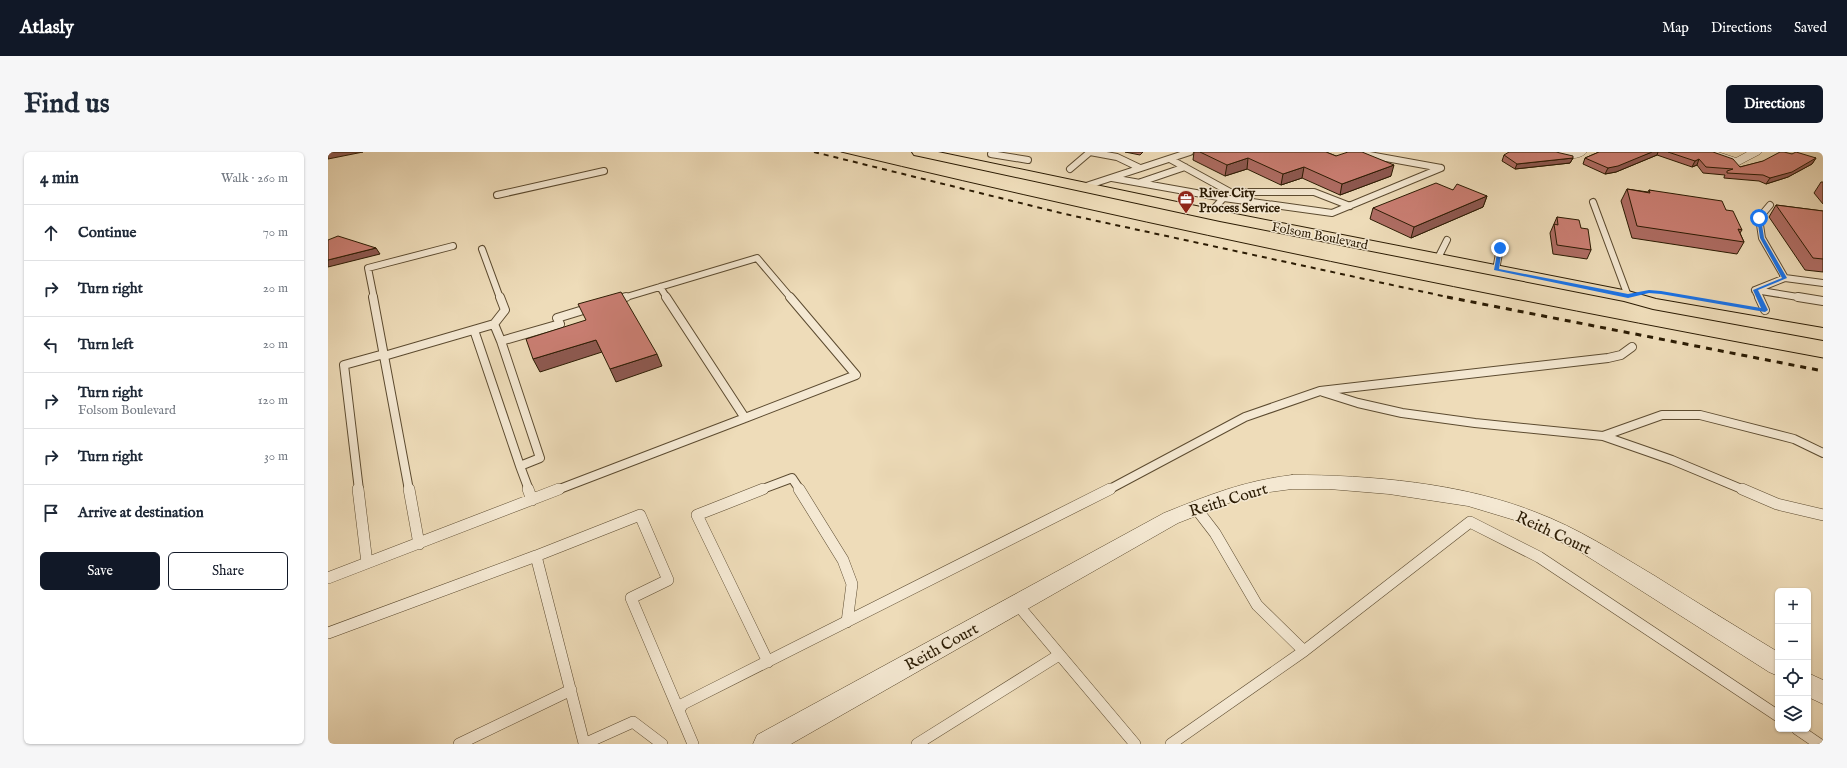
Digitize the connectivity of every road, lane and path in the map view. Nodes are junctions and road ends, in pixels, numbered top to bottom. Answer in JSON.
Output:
{"nodes":[{"id":1,"x":919,"y":152,"type":"edge"},
{"id":2,"x":1090,"y":152,"type":"edge"},
{"id":3,"x":1190,"y":152,"type":"edge"},
{"id":4,"x":1352,"y":152,"type":"edge"},
{"id":5,"x":1564,"y":152,"type":"edge"},
{"id":6,"x":1581,"y":152,"type":"edge"},
{"id":7,"x":1706,"y":152,"type":"edge"},
{"id":8,"x":1756,"y":152,"type":"edge"},
{"id":9,"x":991,"y":154,"type":"dead end"},
{"id":10,"x":1170,"y":159,"type":"junction"},
{"id":11,"x":1028,"y":160,"type":"dead end"},
{"id":12,"x":1185,"y":167,"type":"junction"},
{"id":13,"x":1140,"y":168,"type":"junction"},
{"id":14,"x":1070,"y":169,"type":"dead end"},
{"id":15,"x":604,"y":171,"type":"dead end"},
{"id":16,"x":1112,"y":178,"type":"junction"},
{"id":17,"x":1138,"y":182,"type":"junction"},
{"id":18,"x":1083,"y":187,"type":"junction"},
{"id":19,"x":1230,"y":192,"type":"junction"},
{"id":20,"x":497,"y":195,"type":"dead end"},
{"id":21,"x":1224,"y":198,"type":"junction"},
{"id":22,"x":1594,"y":202,"type":"dead end"},
{"id":23,"x":1770,"y":205,"type":"dead end"},
{"id":24,"x":1350,"y":206,"type":"junction"},
{"id":25,"x":1210,"y":214,"type":"junction"},
{"id":26,"x":1447,"y":240,"type":"dead end"},
{"id":27,"x":453,"y":246,"type":"dead end"},
{"id":28,"x":482,"y":248,"type":"dead end"},
{"id":29,"x":1500,"y":248,"type":"dead end"},
{"id":30,"x":1438,"y":258,"type":"junction"},
{"id":31,"x":1496,"y":270,"type":"junction"},
{"id":32,"x":1784,"y":278,"type":"junction"},
{"id":33,"x":1823,"y":283,"type":"edge"},
{"id":34,"x":660,"y":287,"type":"junction"},
{"id":35,"x":1755,"y":290,"type":"junction"},
{"id":36,"x":1628,"y":296,"type":"junction"},
{"id":37,"x":1823,"y":301,"type":"edge"},
{"id":38,"x":1765,"y":310,"type":"junction"},
{"id":39,"x":1823,"y":320,"type":"edge"},
{"id":40,"x":494,"y":324,"type":"junction"},
{"id":41,"x":474,"y":330,"type":"junction"},
{"id":42,"x":1823,"y":334,"type":"edge"},
{"id":43,"x":501,"y":341,"type":"junction"},
{"id":44,"x":1632,"y":347,"type":"dead end"},
{"id":45,"x":384,"y":355,"type":"junction"},
{"id":46,"x":1320,"y":390,"type":"junction"},
{"id":47,"x":745,"y":418,"type":"junction"},
{"id":48,"x":1603,"y":436,"type":"junction"},
{"id":49,"x":1823,"y":453,"type":"edge"},
{"id":50,"x":520,"y":466,"type":"junction"},
{"id":51,"x":532,"y":500,"type":"junction"},
{"id":52,"x":1195,"y":507,"type":"junction"},
{"id":53,"x":1823,"y":515,"type":"edge"},
{"id":54,"x":419,"y":544,"type":"junction"},
{"id":55,"x":536,"y":556,"type":"junction"},
{"id":56,"x":367,"y":563,"type":"junction"},
{"id":57,"x":328,"y":578,"type":"edge"},
{"id":58,"x":1017,"y":604,"type":"junction"},
{"id":59,"x":847,"y":622,"type":"junction"},
{"id":60,"x":328,"y":633,"type":"edge"},
{"id":61,"x":1304,"y":651,"type":"junction"},
{"id":62,"x":1059,"y":655,"type":"junction"},
{"id":63,"x":768,"y":662,"type":"junction"},
{"id":64,"x":1775,"y":663,"type":"edge"},
{"id":65,"x":1811,"y":686,"type":"edge"},
{"id":66,"x":571,"y":690,"type":"junction"},
{"id":67,"x":1823,"y":693,"type":"edge"},
{"id":68,"x":679,"y":710,"type":"junction"},
{"id":69,"x":1775,"y":714,"type":"edge"},
{"id":70,"x":1802,"y":732,"type":"edge"},
{"id":71,"x":459,"y":744,"type":"edge"},
{"id":72,"x":584,"y":744,"type":"edge"},
{"id":73,"x":662,"y":744,"type":"edge"},
{"id":74,"x":694,"y":744,"type":"edge"},
{"id":75,"x":766,"y":744,"type":"edge"},
{"id":76,"x":917,"y":744,"type":"edge"},
{"id":77,"x":1135,"y":744,"type":"edge"},
{"id":78,"x":1171,"y":744,"type":"edge"},
{"id":79,"x":1820,"y":744,"type":"edge"}],
"edges":[{"from":1,"to":18,"type":"main road","name":"Folsom Boulevard"},
{"from":2,"to":13,"type":"lane"},
{"from":2,"to":14,"type":"lane"},
{"from":3,"to":10,"type":"lane"},
{"from":4,"to":24,"type":"lane"},
{"from":5,"to":6,"type":"street"},
{"from":7,"to":8,"type":"street"},
{"from":9,"to":11,"type":"lane"},
{"from":10,"to":12,"type":"lane"},
{"from":10,"to":13,"type":"lane"},
{"from":12,"to":17,"type":"lane"},
{"from":12,"to":19,"type":"lane"},
{"from":13,"to":16,"type":"lane"},
{"from":15,"to":20,"type":"lane"},
{"from":16,"to":17,"type":"lane"},
{"from":16,"to":18,"type":"lane"},
{"from":17,"to":21,"type":"lane"},
{"from":18,"to":25,"type":"main road","name":"Folsom Boulevard"},
{"from":19,"to":21,"type":"lane"},
{"from":19,"to":24,"type":"lane"},
{"from":21,"to":24,"type":"lane"},
{"from":21,"to":25,"type":"lane"},
{"from":22,"to":36,"type":"lane"},
{"from":23,"to":32,"type":"lane"},
{"from":25,"to":30,"type":"main road","name":"Folsom Boulevard"},
{"from":26,"to":30,"type":"lane"},
{"from":27,"to":45,"type":"lane"},
{"from":28,"to":40,"type":"lane"},
{"from":29,"to":31,"type":"lane"},
{"from":30,"to":31,"type":"main road","name":"Folsom Boulevard"},
{"from":31,"to":36,"type":"main road","name":"Folsom Boulevard"},
{"from":32,"to":33,"type":"lane"},
{"from":32,"to":35,"type":"lane"},
{"from":34,"to":43,"type":"lane"},
{"from":34,"to":47,"type":"lane"},
{"from":34,"to":47,"type":"lane"},
{"from":35,"to":37,"type":"lane"},
{"from":35,"to":38,"type":"lane"},
{"from":36,"to":38,"type":"main road","name":"Folsom Boulevard"},
{"from":36,"to":42,"type":"main road","name":"Folsom Boulevard"},
{"from":38,"to":39,"type":"main road","name":"Folsom Boulevard"},
{"from":40,"to":41,"type":"lane"},
{"from":40,"to":43,"type":"lane"},
{"from":41,"to":45,"type":"lane"},
{"from":41,"to":50,"type":"lane"},
{"from":43,"to":50,"type":"lane"},
{"from":44,"to":46,"type":"lane"},
{"from":45,"to":54,"type":"lane"},
{"from":45,"to":56,"type":"lane"},
{"from":46,"to":48,"type":"lane"},
{"from":46,"to":59,"type":"lane"},
{"from":47,"to":51,"type":"lane"},
{"from":48,"to":49,"type":"lane"},
{"from":48,"to":53,"type":"lane"},
{"from":50,"to":51,"type":"lane"},
{"from":51,"to":54,"type":"lane"},
{"from":52,"to":58,"type":"street","name":"Reith Court"},
{"from":52,"to":61,"type":"lane"},
{"from":52,"to":64,"type":"street","name":"Reith Court"},
{"from":54,"to":56,"type":"lane"},
{"from":55,"to":60,"type":"lane"},
{"from":55,"to":66,"type":"lane"},
{"from":55,"to":68,"type":"lane"},
{"from":56,"to":57,"type":"lane"},
{"from":58,"to":62,"type":"lane"},
{"from":58,"to":75,"type":"street","name":"Reith Court"},
{"from":59,"to":63,"type":"lane"},
{"from":59,"to":63,"type":"lane"},
{"from":61,"to":69,"type":"lane"},
{"from":61,"to":78,"type":"lane"},
{"from":62,"to":76,"type":"lane"},
{"from":62,"to":77,"type":"lane"},
{"from":63,"to":68,"type":"lane"},
{"from":65,"to":67,"type":"street"},
{"from":66,"to":71,"type":"lane"},
{"from":66,"to":72,"type":"lane"},
{"from":68,"to":74,"type":"lane"},
{"from":70,"to":79,"type":"lane"},
{"from":72,"to":73,"type":"lane"}]}
